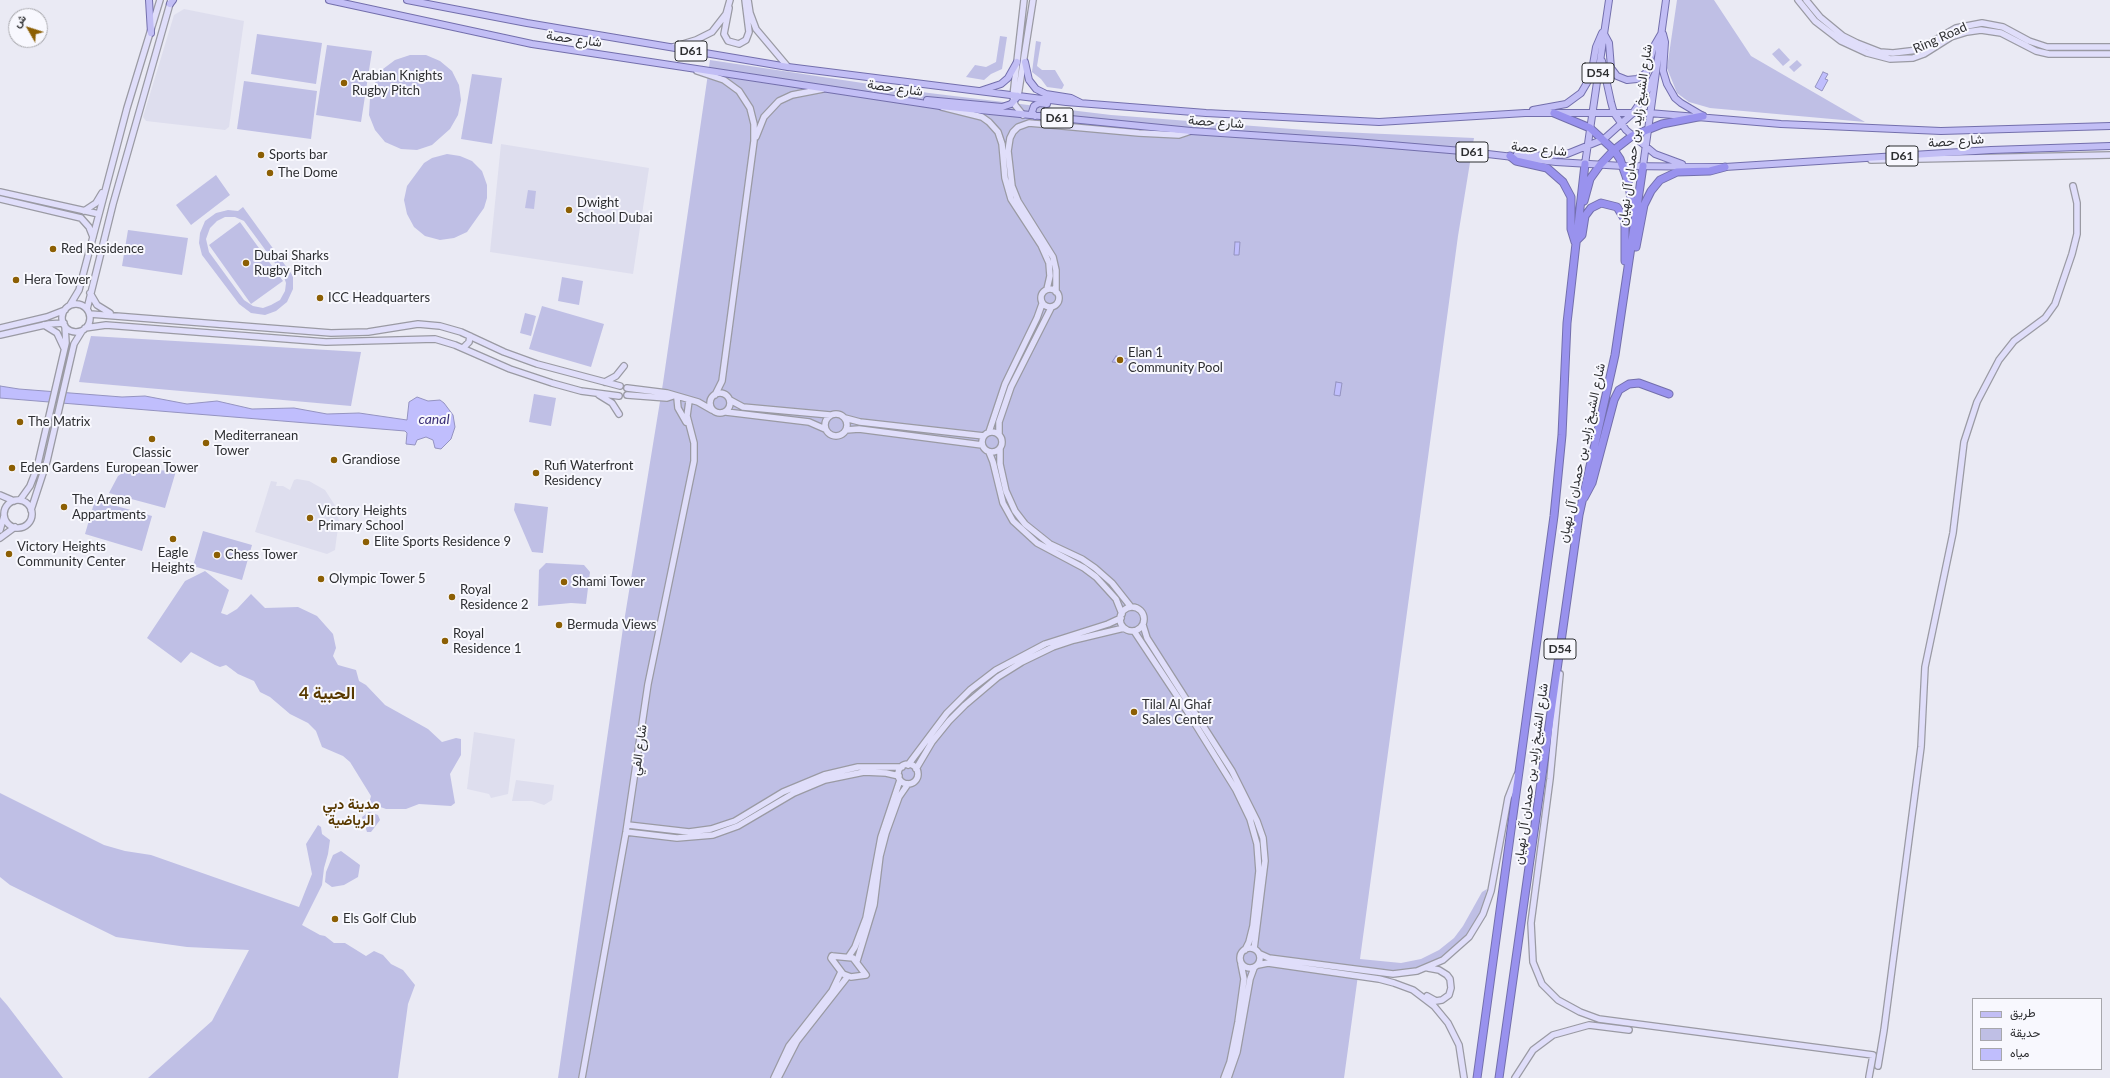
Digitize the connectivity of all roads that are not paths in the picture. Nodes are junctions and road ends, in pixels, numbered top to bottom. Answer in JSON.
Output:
{"nodes":[{"id":1,"x":150,"y":0,"type":"edge"},
{"id":2,"x":160,"y":0,"type":"edge"},
{"id":3,"x":329,"y":0,"type":"edge"},
{"id":4,"x":407,"y":0,"type":"edge"},
{"id":5,"x":730,"y":0,"type":"edge"},
{"id":6,"x":747,"y":0,"type":"edge"},
{"id":7,"x":1024,"y":0,"type":"edge"},
{"id":8,"x":1033,"y":0,"type":"edge"},
{"id":9,"x":1609,"y":0,"type":"edge"},
{"id":10,"x":1666,"y":0,"type":"edge"},
{"id":11,"x":1798,"y":0,"type":"edge"},
{"id":12,"x":1806,"y":0,"type":"edge"},
{"id":13,"x":172,"y":1,"type":"edge"},
{"id":14,"x":729,"y":8,"type":"junction"},
{"id":15,"x":1603,"y":32,"type":"junction"},
{"id":16,"x":150,"y":33,"type":"junction"},
{"id":17,"x":1662,"y":33,"type":"junction"},
{"id":18,"x":2110,"y":47,"type":"edge"},
{"id":19,"x":672,"y":48,"type":"junction"},
{"id":20,"x":1601,"y":54,"type":"junction"},
{"id":21,"x":2110,"y":54,"type":"edge"},
{"id":22,"x":1017,"y":62,"type":"junction"},
{"id":23,"x":1025,"y":62,"type":"junction"},
{"id":24,"x":684,"y":66,"type":"junction"},
{"id":25,"x":788,"y":67,"type":"junction"},
{"id":26,"x":1655,"y":74,"type":"junction"},
{"id":27,"x":826,"y":89,"type":"junction"},
{"id":28,"x":977,"y":91,"type":"junction"},
{"id":29,"x":1015,"y":98,"type":"junction"},
{"id":30,"x":913,"y":102,"type":"junction"},
{"id":31,"x":1066,"y":102,"type":"junction"},
{"id":32,"x":1082,"y":104,"type":"junction"},
{"id":33,"x":940,"y":106,"type":"junction"},
{"id":34,"x":1525,"y":113,"type":"junction"},
{"id":35,"x":1554,"y":113,"type":"junction"},
{"id":36,"x":1592,"y":113,"type":"junction"},
{"id":37,"x":1614,"y":113,"type":"junction"},
{"id":38,"x":1633,"y":113,"type":"junction"},
{"id":39,"x":1649,"y":113,"type":"junction"},
{"id":40,"x":1023,"y":115,"type":"junction"},
{"id":41,"x":1036,"y":116,"type":"junction"},
{"id":42,"x":1703,"y":116,"type":"junction"},
{"id":43,"x":1622,"y":124,"type":"junction"},
{"id":44,"x":2110,"y":126,"type":"edge"},
{"id":45,"x":1590,"y":128,"type":"junction"},
{"id":46,"x":1647,"y":129,"type":"junction"},
{"id":47,"x":1191,"y":131,"type":"junction"},
{"id":48,"x":1632,"y":136,"type":"junction"},
{"id":49,"x":1604,"y":139,"type":"junction"},
{"id":50,"x":754,"y":141,"type":"junction"},
{"id":51,"x":1644,"y":146,"type":"junction"},
{"id":52,"x":2110,"y":146,"type":"edge"},
{"id":53,"x":1587,"y":147,"type":"junction"},
{"id":54,"x":1614,"y":150,"type":"junction"},
{"id":55,"x":2110,"y":155,"type":"edge"},
{"id":56,"x":1510,"y":156,"type":"junction"},
{"id":57,"x":1863,"y":158,"type":"junction"},
{"id":58,"x":1585,"y":164,"type":"junction"},
{"id":59,"x":1600,"y":165,"type":"junction"},
{"id":60,"x":1623,"y":166,"type":"junction"},
{"id":61,"x":1642,"y":166,"type":"junction"},
{"id":62,"x":1693,"y":167,"type":"junction"},
{"id":63,"x":1725,"y":167,"type":"junction"},
{"id":64,"x":2073,"y":186,"type":"dead end"},
{"id":65,"x":104,"y":191,"type":"junction"},
{"id":66,"x":0,"y":192,"type":"edge"},
{"id":67,"x":0,"y":199,"type":"edge"},
{"id":68,"x":84,"y":211,"type":"junction"},
{"id":69,"x":99,"y":214,"type":"junction"},
{"id":70,"x":1578,"y":220,"type":"junction"},
{"id":71,"x":1635,"y":222,"type":"junction"},
{"id":72,"x":93,"y":238,"type":"junction"},
{"id":73,"x":1575,"y":242,"type":"junction"},
{"id":74,"x":1627,"y":269,"type":"junction"},
{"id":75,"x":1047,"y":289,"type":"junction"},
{"id":76,"x":1056,"y":292,"type":"junction"},
{"id":77,"x":90,"y":293,"type":"junction"},
{"id":78,"x":1042,"y":304,"type":"junction"},
{"id":79,"x":70,"y":305,"type":"junction"},
{"id":80,"x":1051,"y":308,"type":"junction"},
{"id":81,"x":65,"y":310,"type":"junction"},
{"id":82,"x":89,"y":311,"type":"junction"},
{"id":83,"x":114,"y":315,"type":"junction"},
{"id":84,"x":64,"y":324,"type":"junction"},
{"id":85,"x":44,"y":325,"type":"junction"},
{"id":86,"x":239,"y":326,"type":"junction"},
{"id":87,"x":0,"y":328,"type":"edge"},
{"id":88,"x":84,"y":329,"type":"junction"},
{"id":89,"x":221,"y":333,"type":"junction"},
{"id":90,"x":0,"y":336,"type":"edge"},
{"id":91,"x":470,"y":336,"type":"junction"},
{"id":92,"x":65,"y":348,"type":"junction"},
{"id":93,"x":463,"y":348,"type":"junction"},
{"id":94,"x":624,"y":366,"type":"dead end"},
{"id":95,"x":722,"y":381,"type":"junction"},
{"id":96,"x":605,"y":382,"type":"junction"},
{"id":97,"x":620,"y":386,"type":"junction"},
{"id":98,"x":627,"y":388,"type":"junction"},
{"id":99,"x":597,"y":394,"type":"junction"},
{"id":100,"x":1669,"y":394,"type":"dead end"},
{"id":101,"x":627,"y":395,"type":"junction"},
{"id":102,"x":619,"y":396,"type":"junction"},
{"id":103,"x":713,"y":396,"type":"junction"},
{"id":104,"x":675,"y":397,"type":"junction"},
{"id":105,"x":728,"y":398,"type":"junction"},
{"id":106,"x":689,"y":401,"type":"junction"},
{"id":107,"x":698,"y":402,"type":"junction"},
{"id":108,"x":712,"y":410,"type":"junction"},
{"id":109,"x":726,"y":412,"type":"junction"},
{"id":110,"x":619,"y":414,"type":"dead end"},
{"id":111,"x":830,"y":415,"type":"junction"},
{"id":112,"x":845,"y":418,"type":"junction"},
{"id":113,"x":688,"y":424,"type":"junction"},
{"id":114,"x":826,"y":428,"type":"junction"},
{"id":115,"x":846,"y":430,"type":"junction"},
{"id":116,"x":989,"y":432,"type":"junction"},
{"id":117,"x":999,"y":435,"type":"junction"},
{"id":118,"x":984,"y":436,"type":"junction"},
{"id":119,"x":982,"y":445,"type":"junction"},
{"id":120,"x":1000,"y":448,"type":"junction"},
{"id":121,"x":988,"y":452,"type":"junction"},
{"id":122,"x":0,"y":495,"type":"edge"},
{"id":123,"x":1582,"y":499,"type":"junction"},
{"id":124,"x":20,"y":500,"type":"junction"},
{"id":125,"x":14,"y":501,"type":"junction"},
{"id":126,"x":0,"y":506,"type":"edge"},
{"id":127,"x":31,"y":510,"type":"junction"},
{"id":128,"x":4,"y":514,"type":"junction"},
{"id":129,"x":14,"y":527,"type":"junction"},
{"id":130,"x":0,"y":530,"type":"edge"},
{"id":131,"x":0,"y":538,"type":"edge"},
{"id":132,"x":1567,"y":602,"type":"junction"},
{"id":133,"x":1131,"y":607,"type":"junction"},
{"id":134,"x":1121,"y":616,"type":"junction"},
{"id":135,"x":1142,"y":625,"type":"junction"},
{"id":136,"x":1124,"y":628,"type":"junction"},
{"id":137,"x":1134,"y":631,"type":"junction"},
{"id":138,"x":905,"y":766,"type":"junction"},
{"id":139,"x":916,"y":769,"type":"junction"},
{"id":140,"x":1518,"y":773,"type":"junction"},
{"id":141,"x":900,"y":778,"type":"junction"},
{"id":142,"x":908,"y":784,"type":"junction"},
{"id":143,"x":628,"y":825,"type":"junction"},
{"id":144,"x":626,"y":832,"type":"junction"},
{"id":145,"x":1254,"y":949,"type":"junction"},
{"id":146,"x":1245,"y":950,"type":"junction"},
{"id":147,"x":1260,"y":954,"type":"junction"},
{"id":148,"x":849,"y":956,"type":"junction"},
{"id":149,"x":856,"y":961,"type":"junction"},
{"id":150,"x":1241,"y":964,"type":"junction"},
{"id":151,"x":1256,"y":967,"type":"junction"},
{"id":152,"x":1428,"y":968,"type":"junction"},
{"id":153,"x":841,"y":972,"type":"junction"},
{"id":154,"x":848,"y":976,"type":"junction"},
{"id":155,"x":1419,"y":994,"type":"junction"},
{"id":156,"x":1586,"y":1015,"type":"junction"},
{"id":157,"x":1585,"y":1025,"type":"junction"},
{"id":158,"x":1629,"y":1030,"type":"dead end"},
{"id":159,"x":1872,"y":1062,"type":"junction"},
{"id":160,"x":582,"y":1078,"type":"edge"},
{"id":161,"x":774,"y":1078,"type":"edge"},
{"id":162,"x":778,"y":1078,"type":"edge"},
{"id":163,"x":1224,"y":1078,"type":"edge"},
{"id":164,"x":1228,"y":1078,"type":"edge"},
{"id":165,"x":1464,"y":1078,"type":"edge"},
{"id":166,"x":1477,"y":1078,"type":"edge"},
{"id":167,"x":1499,"y":1078,"type":"edge"},
{"id":168,"x":1515,"y":1078,"type":"edge"},
{"id":169,"x":1869,"y":1078,"type":"edge"}],
"edges":[{"from":1,"to":16,"type":"main road"},
{"from":2,"to":16,"type":"street"},
{"from":3,"to":24,"type":"main road","name":"شارع حصة","number":"D61"},
{"from":4,"to":19,"type":"main road","name":"شارع حصة","number":"D61"},
{"from":5,"to":14,"type":"street"},
{"from":6,"to":14,"type":"street"},
{"from":6,"to":25,"type":"street"},
{"from":7,"to":22,"type":"street"},
{"from":8,"to":23,"type":"street"},
{"from":9,"to":15,"type":"main road","name":"شارع الشيخ زايد بن حمدان آل نهيان","number":"D54"},
{"from":10,"to":17,"type":"main road","name":"شارع الشيخ زايد بن حمدان آل نهيان","number":"D54"},
{"from":11,"to":21,"type":"street","name":"Ring Road"},
{"from":12,"to":18,"type":"street","name":"Ring Road"},
{"from":13,"to":77,"type":"street"},
{"from":14,"to":19,"type":"street"},
{"from":15,"to":17,"type":"main road"},
{"from":15,"to":20,"type":"main road","name":"شارع الشيخ زايد بن حمدان آل نهيان","number":"D54"},
{"from":15,"to":34,"type":"main road"},
{"from":16,"to":65,"type":"street"},
{"from":17,"to":26,"type":"main road","name":"شارع الشيخ زايد بن حمدان آل نهيان","number":"D54"},
{"from":17,"to":42,"type":"main road"},
{"from":19,"to":25,"type":"main road","name":"شارع حصة","number":"D61"},
{"from":20,"to":36,"type":"main road","name":"شارع الشيخ زايد بن حمدان آل نهيان","number":"D54"},
{"from":20,"to":37,"type":"main road"},
{"from":22,"to":28,"type":"main road"},
{"from":22,"to":29,"type":"street"},
{"from":23,"to":29,"type":"street"},
{"from":23,"to":32,"type":"main road"},
{"from":24,"to":27,"type":"main road","name":"شارع حصة","number":"D61"},
{"from":24,"to":50,"type":"street"},
{"from":25,"to":28,"type":"main road","name":"شارع حصة","number":"D61"},
{"from":26,"to":38,"type":"main road"},
{"from":26,"to":39,"type":"main road","name":"شارع الشيخ زايد بن حمدان آل نهيان","number":"D54"},
{"from":27,"to":30,"type":"main road","name":"شارع حصة","number":"D61"},
{"from":27,"to":50,"type":"street"},
{"from":28,"to":29,"type":"main road","name":"شارع حصة","number":"D61"},
{"from":29,"to":30,"type":"main road"},
{"from":29,"to":31,"type":"main road","name":"شارع حصة","number":"D61"},
{"from":29,"to":40,"type":"street"},
{"from":30,"to":33,"type":"main road","name":"شارع حصة","number":"D61"},
{"from":31,"to":32,"type":"main road","name":"شارع حصة","number":"D61"},
{"from":31,"to":41,"type":"main road"},
{"from":32,"to":34,"type":"main road","name":"شارع حصة","number":"D61"},
{"from":33,"to":40,"type":"main road","name":"شارع حصة","number":"D61"},
{"from":33,"to":75,"type":"street"},
{"from":34,"to":35,"type":"main road","name":"شارع حصة","number":"D61"},
{"from":35,"to":36,"type":"main road","name":"شارع حصة","number":"D61"},
{"from":35,"to":45,"type":"highway"},
{"from":36,"to":37,"type":"main road","name":"شارع حصة","number":"D61"},
{"from":36,"to":45,"type":"main road","name":"شارع الشيخ زايد بن حمدان آل نهيان","number":"D54"},
{"from":37,"to":38,"type":"main road","name":"شارع حصة","number":"D61"},
{"from":37,"to":43,"type":"main road"},
{"from":38,"to":39,"type":"main road","name":"شارع حصة","number":"D61"},
{"from":38,"to":43,"type":"main road"},
{"from":39,"to":42,"type":"main road","name":"شارع حصة","number":"D61"},
{"from":39,"to":46,"type":"main road","name":"شارع الشيخ زايد بن حمدان آل نهيان","number":"D54"},
{"from":40,"to":41,"type":"main road","name":"شارع حصة","number":"D61"},
{"from":41,"to":47,"type":"main road","name":"شارع حصة","number":"D61"},
{"from":42,"to":44,"type":"main road","name":"شارع حصة","number":"D61"},
{"from":42,"to":46,"type":"highway"},
{"from":43,"to":48,"type":"main road"},
{"from":43,"to":49,"type":"main road"},
{"from":45,"to":49,"type":"highway"},
{"from":45,"to":53,"type":"main road","name":"شارع الشيخ زايد بن حمدان آل نهيان","number":"D54"},
{"from":46,"to":48,"type":"highway"},
{"from":46,"to":51,"type":"main road","name":"شارع الشيخ زايد بن حمدان آل نهيان","number":"D54"},
{"from":47,"to":56,"type":"main road","name":"شارع حصة","number":"D61"},
{"from":47,"to":76,"type":"street"},
{"from":48,"to":51,"type":"main road"},
{"from":48,"to":54,"type":"highway"},
{"from":49,"to":53,"type":"main road"},
{"from":49,"to":54,"type":"highway"},
{"from":50,"to":95,"type":"street"},
{"from":51,"to":61,"type":"main road","name":"شارع الشيخ زايد بن حمدان آل نهيان","number":"D54"},
{"from":51,"to":62,"type":"main road"},
{"from":52,"to":57,"type":"main road","name":"شارع حصة","number":"D61"},
{"from":53,"to":56,"type":"main road"},
{"from":53,"to":58,"type":"main road","name":"شارع الشيخ زايد بن حمدان آل نهيان","number":"D54"},
{"from":54,"to":59,"type":"highway"},
{"from":54,"to":60,"type":"highway"},
{"from":55,"to":57,"type":"street"},
{"from":56,"to":58,"type":"main road","name":"شارع حصة","number":"D61"},
{"from":56,"to":73,"type":"highway"},
{"from":57,"to":63,"type":"main road","name":"شارع حصة","number":"D61"},
{"from":58,"to":59,"type":"main road","name":"شارع حصة","number":"D61"},
{"from":58,"to":70,"type":"highway","name":"شارع الشيخ زايد بن حمدان آل نهيان","number":"D54"},
{"from":59,"to":60,"type":"main road","name":"شارع حصة","number":"D61"},
{"from":59,"to":70,"type":"highway"},
{"from":60,"to":61,"type":"main road","name":"شارع حصة","number":"D61"},
{"from":60,"to":71,"type":"highway"},
{"from":61,"to":62,"type":"main road","name":"شارع حصة","number":"D61"},
{"from":61,"to":71,"type":"highway","name":"شارع الشيخ زايد بن حمدان آل نهيان","number":"D54"},
{"from":62,"to":63,"type":"main road","name":"شارع حصة","number":"D61"},
{"from":63,"to":74,"type":"highway"},
{"from":64,"to":159,"type":"street"},
{"from":65,"to":68,"type":"street"},
{"from":65,"to":69,"type":"street"},
{"from":66,"to":68,"type":"street"},
{"from":67,"to":72,"type":"street"},
{"from":68,"to":69,"type":"street"},
{"from":69,"to":72,"type":"street"},
{"from":70,"to":73,"type":"highway","name":"شارع الشيخ زايد بن حمدان آل نهيان","number":"D54"},
{"from":71,"to":74,"type":"highway","name":"شارع الشيخ زايد بن حمدان آل نهيان","number":"D54"},
{"from":72,"to":79,"type":"street"},
{"from":73,"to":74,"type":"highway"},
{"from":73,"to":140,"type":"highway","name":"شارع الشيخ زايد بن حمدان آل نهيان","number":"D54"},
{"from":74,"to":123,"type":"highway","name":"شارع الشيخ زايد بن حمدان آل نهيان","number":"D54"},
{"from":75,"to":76,"type":"street"},
{"from":75,"to":78,"type":"street"},
{"from":76,"to":80,"type":"street"},
{"from":77,"to":82,"type":"street"},
{"from":77,"to":83,"type":"street"},
{"from":78,"to":80,"type":"street"},
{"from":78,"to":116,"type":"street"},
{"from":79,"to":81,"type":"street"},
{"from":79,"to":82,"type":"street"},
{"from":80,"to":117,"type":"street"},
{"from":81,"to":84,"type":"street"},
{"from":81,"to":87,"type":"street"},
{"from":82,"to":83,"type":"street"},
{"from":82,"to":88,"type":"street"},
{"from":83,"to":86,"type":"street"},
{"from":84,"to":85,"type":"street"},
{"from":84,"to":88,"type":"street"},
{"from":84,"to":92,"type":"street"},
{"from":85,"to":90,"type":"street"},
{"from":85,"to":92,"type":"street"},
{"from":86,"to":89,"type":"street"},
{"from":86,"to":91,"type":"street"},
{"from":88,"to":89,"type":"street"},
{"from":88,"to":127,"type":"street"},
{"from":89,"to":93,"type":"street"},
{"from":91,"to":93,"type":"street"},
{"from":91,"to":96,"type":"street"},
{"from":92,"to":124,"type":"street"},
{"from":93,"to":99,"type":"street"},
{"from":94,"to":96,"type":"street"},
{"from":95,"to":103,"type":"street"},
{"from":95,"to":105,"type":"street"},
{"from":96,"to":97,"type":"street"},
{"from":97,"to":98,"type":"street"},
{"from":97,"to":102,"type":"street"},
{"from":98,"to":101,"type":"street"},
{"from":98,"to":104,"type":"street"},
{"from":99,"to":102,"type":"street"},
{"from":99,"to":110,"type":"street"},
{"from":100,"to":123,"type":"highway"},
{"from":101,"to":102,"type":"street"},
{"from":101,"to":104,"type":"street"},
{"from":103,"to":105,"type":"street"},
{"from":103,"to":107,"type":"street"},
{"from":103,"to":108,"type":"street"},
{"from":104,"to":106,"type":"street"},
{"from":104,"to":113,"type":"street"},
{"from":105,"to":109,"type":"street"},
{"from":105,"to":111,"type":"street"},
{"from":106,"to":107,"type":"street"},
{"from":106,"to":113,"type":"street"},
{"from":107,"to":108,"type":"street"},
{"from":108,"to":109,"type":"street"},
{"from":109,"to":114,"type":"street"},
{"from":111,"to":112,"type":"street"},
{"from":111,"to":114,"type":"street"},
{"from":112,"to":115,"type":"street"},
{"from":112,"to":118,"type":"street"},
{"from":113,"to":143,"type":"street","name":"شارع الفي"},
{"from":114,"to":115,"type":"street"},
{"from":115,"to":119,"type":"street"},
{"from":116,"to":117,"type":"street"},
{"from":116,"to":118,"type":"street"},
{"from":117,"to":120,"type":"street"},
{"from":118,"to":119,"type":"street"},
{"from":119,"to":121,"type":"street"},
{"from":120,"to":121,"type":"street"},
{"from":120,"to":133,"type":"street"},
{"from":121,"to":134,"type":"street"},
{"from":122,"to":125,"type":"street"},
{"from":123,"to":132,"type":"highway","name":"شارع الشيخ زايد بن حمدان آل نهيان","number":"D54"},
{"from":124,"to":125,"type":"street"},
{"from":124,"to":127,"type":"street"},
{"from":125,"to":128,"type":"street"},
{"from":126,"to":128,"type":"street"},
{"from":127,"to":129,"type":"street"},
{"from":128,"to":129,"type":"street"},
{"from":128,"to":130,"type":"street"},
{"from":129,"to":131,"type":"street"},
{"from":132,"to":156,"type":"street"},
{"from":132,"to":167,"type":"highway","name":"شارع الشيخ زايد بن حمدان آل نهيان","number":"D54"},
{"from":133,"to":134,"type":"street"},
{"from":133,"to":135,"type":"street"},
{"from":134,"to":136,"type":"street"},
{"from":134,"to":138,"type":"street"},
{"from":135,"to":137,"type":"street"},
{"from":135,"to":145,"type":"street"},
{"from":136,"to":137,"type":"street"},
{"from":136,"to":139,"type":"street"},
{"from":137,"to":146,"type":"street"},
{"from":138,"to":139,"type":"street"},
{"from":138,"to":141,"type":"street"},
{"from":138,"to":143,"type":"street"},
{"from":139,"to":142,"type":"street"},
{"from":140,"to":152,"type":"street"},
{"from":140,"to":166,"type":"highway","name":"شارع الشيخ زايد بن حمدان آل نهيان","number":"D54"},
{"from":141,"to":142,"type":"street"},
{"from":141,"to":144,"type":"street"},
{"from":141,"to":148,"type":"street"},
{"from":142,"to":149,"type":"street"},
{"from":143,"to":144,"type":"street","name":"شارع الفي"},
{"from":144,"to":160,"type":"street","name":"شارع الفي"},
{"from":145,"to":146,"type":"street"},
{"from":145,"to":147,"type":"street"},
{"from":146,"to":150,"type":"street"},
{"from":147,"to":151,"type":"street"},
{"from":147,"to":152,"type":"street"},
{"from":148,"to":149,"type":"street"},
{"from":148,"to":153,"type":"street"},
{"from":149,"to":154,"type":"street"},
{"from":150,"to":151,"type":"street"},
{"from":150,"to":163,"type":"street"},
{"from":151,"to":155,"type":"street"},
{"from":151,"to":164,"type":"street"},
{"from":152,"to":155,"type":"street"},
{"from":153,"to":154,"type":"street"},
{"from":153,"to":161,"type":"street"},
{"from":154,"to":162,"type":"street"},
{"from":155,"to":165,"type":"street"},
{"from":156,"to":157,"type":"street"},
{"from":156,"to":159,"type":"street"},
{"from":157,"to":158,"type":"street"},
{"from":157,"to":168,"type":"street"},
{"from":159,"to":169,"type":"street"}]}
